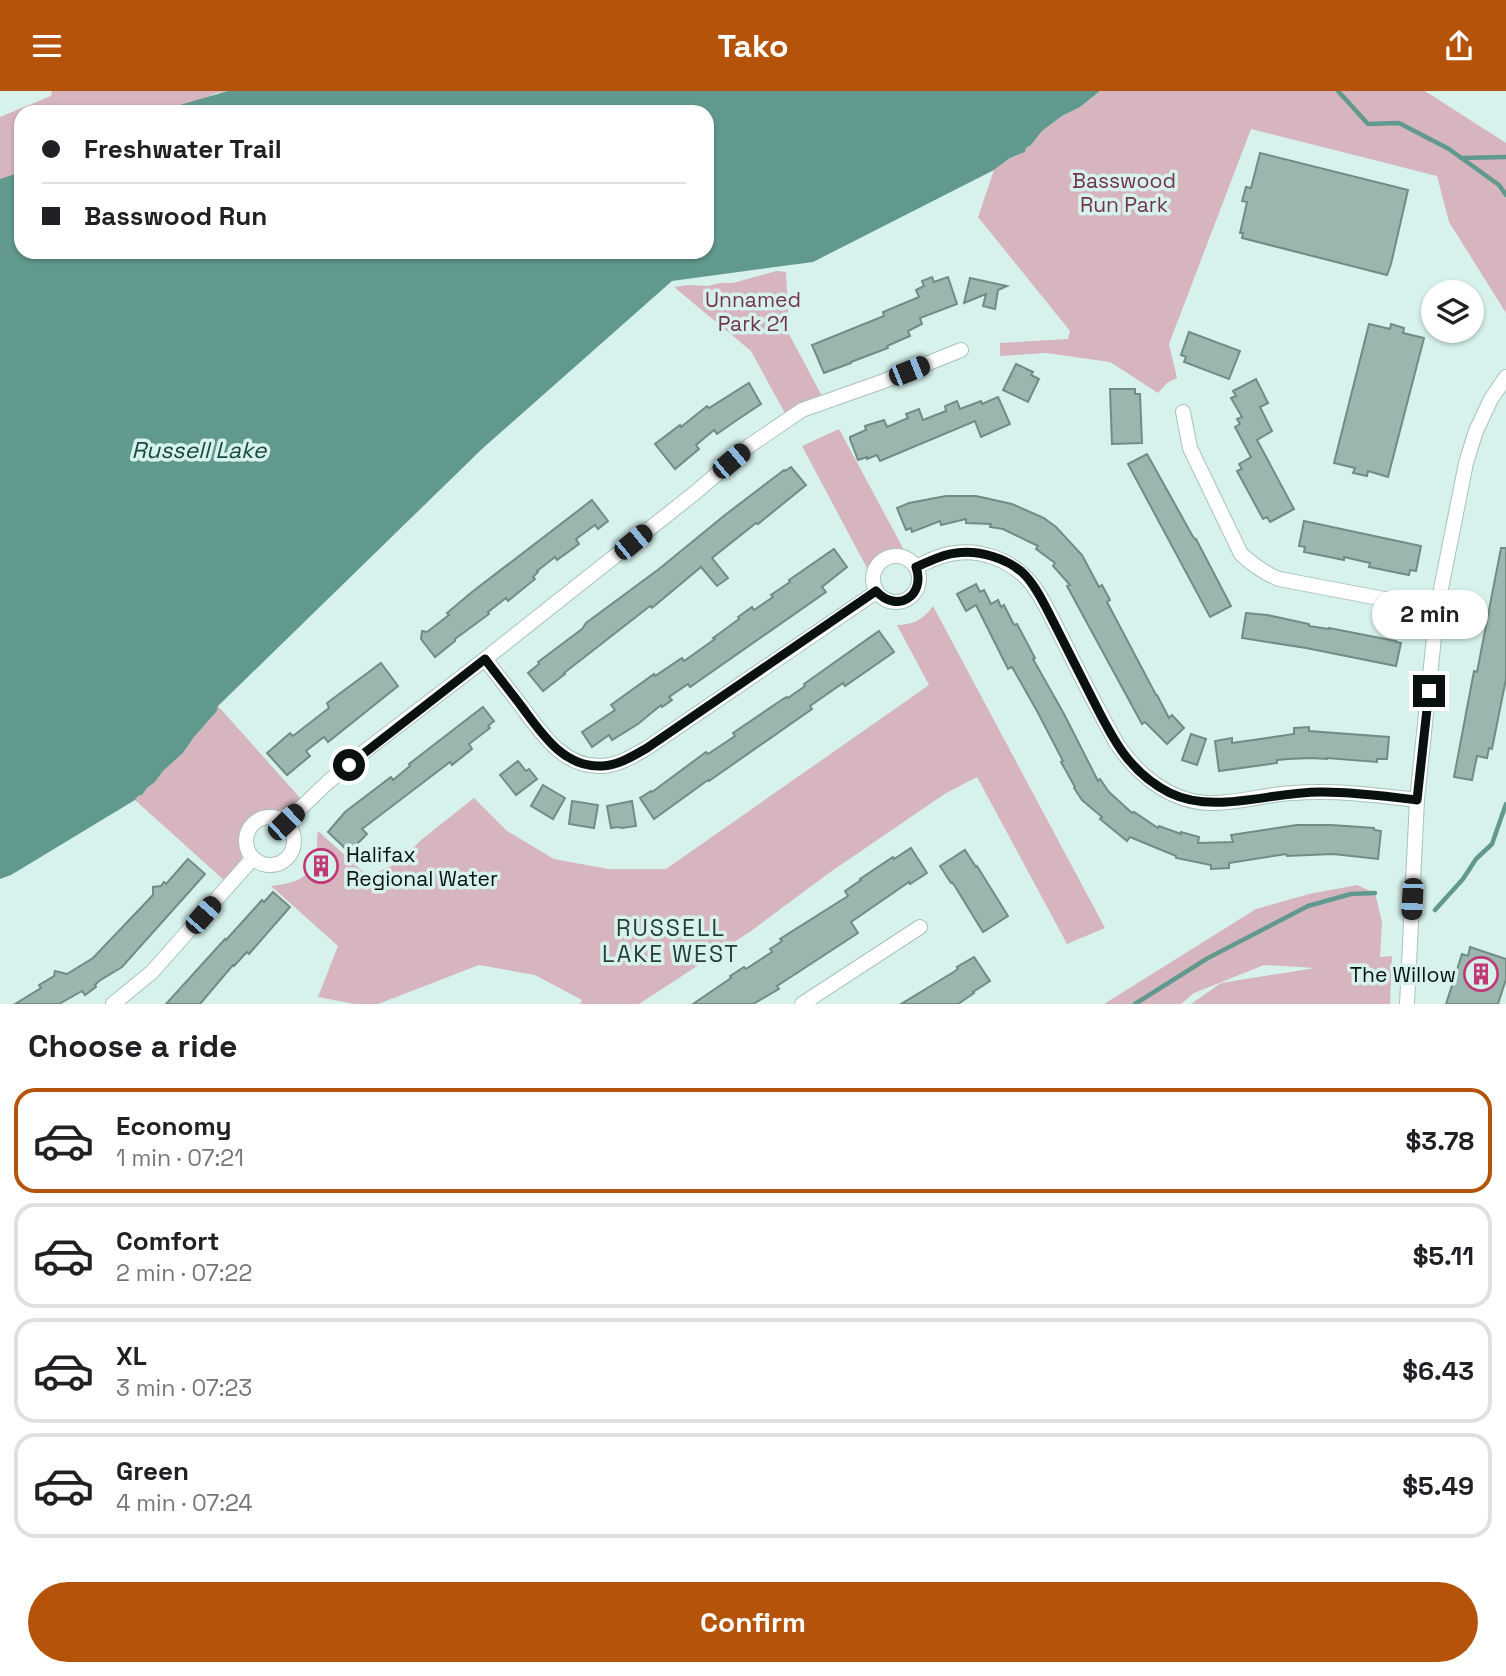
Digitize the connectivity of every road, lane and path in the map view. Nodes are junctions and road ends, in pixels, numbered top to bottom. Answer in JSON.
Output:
{"nodes":[{"id":1,"x":961,"y":351,"type":"dead end"},
{"id":2,"x":1506,"y":377,"type":"edge"},
{"id":3,"x":1183,"y":412,"type":"dead end"},
{"id":4,"x":916,"y":567,"type":"junction"},
{"id":5,"x":876,"y":591,"type":"junction"},
{"id":6,"x":1437,"y":609,"type":"junction"},
{"id":7,"x":485,"y":659,"type":"junction"},
{"id":8,"x":1417,"y":800,"type":"junction"},
{"id":9,"x":286,"y":822,"type":"junction"},
{"id":10,"x":253,"y":858,"type":"junction"},
{"id":11,"x":920,"y":927,"type":"dead end"},
{"id":12,"x":113,"y":1004,"type":"edge"},
{"id":13,"x":802,"y":1004,"type":"edge"},
{"id":14,"x":1406,"y":1004,"type":"edge"}],
"edges":[{"from":1,"to":7,"type":"street"},
{"from":2,"to":6,"type":"street"},
{"from":3,"to":6,"type":"street"},
{"from":4,"to":5,"type":"street"},
{"from":4,"to":5,"type":"street"},
{"from":4,"to":8,"type":"street"},
{"from":5,"to":7,"type":"street"},
{"from":6,"to":8,"type":"street"},
{"from":7,"to":9,"type":"street"},
{"from":8,"to":14,"type":"street"},
{"from":9,"to":10,"type":"street"},
{"from":9,"to":10,"type":"street"},
{"from":10,"to":12,"type":"street"},
{"from":11,"to":13,"type":"street"}]}
